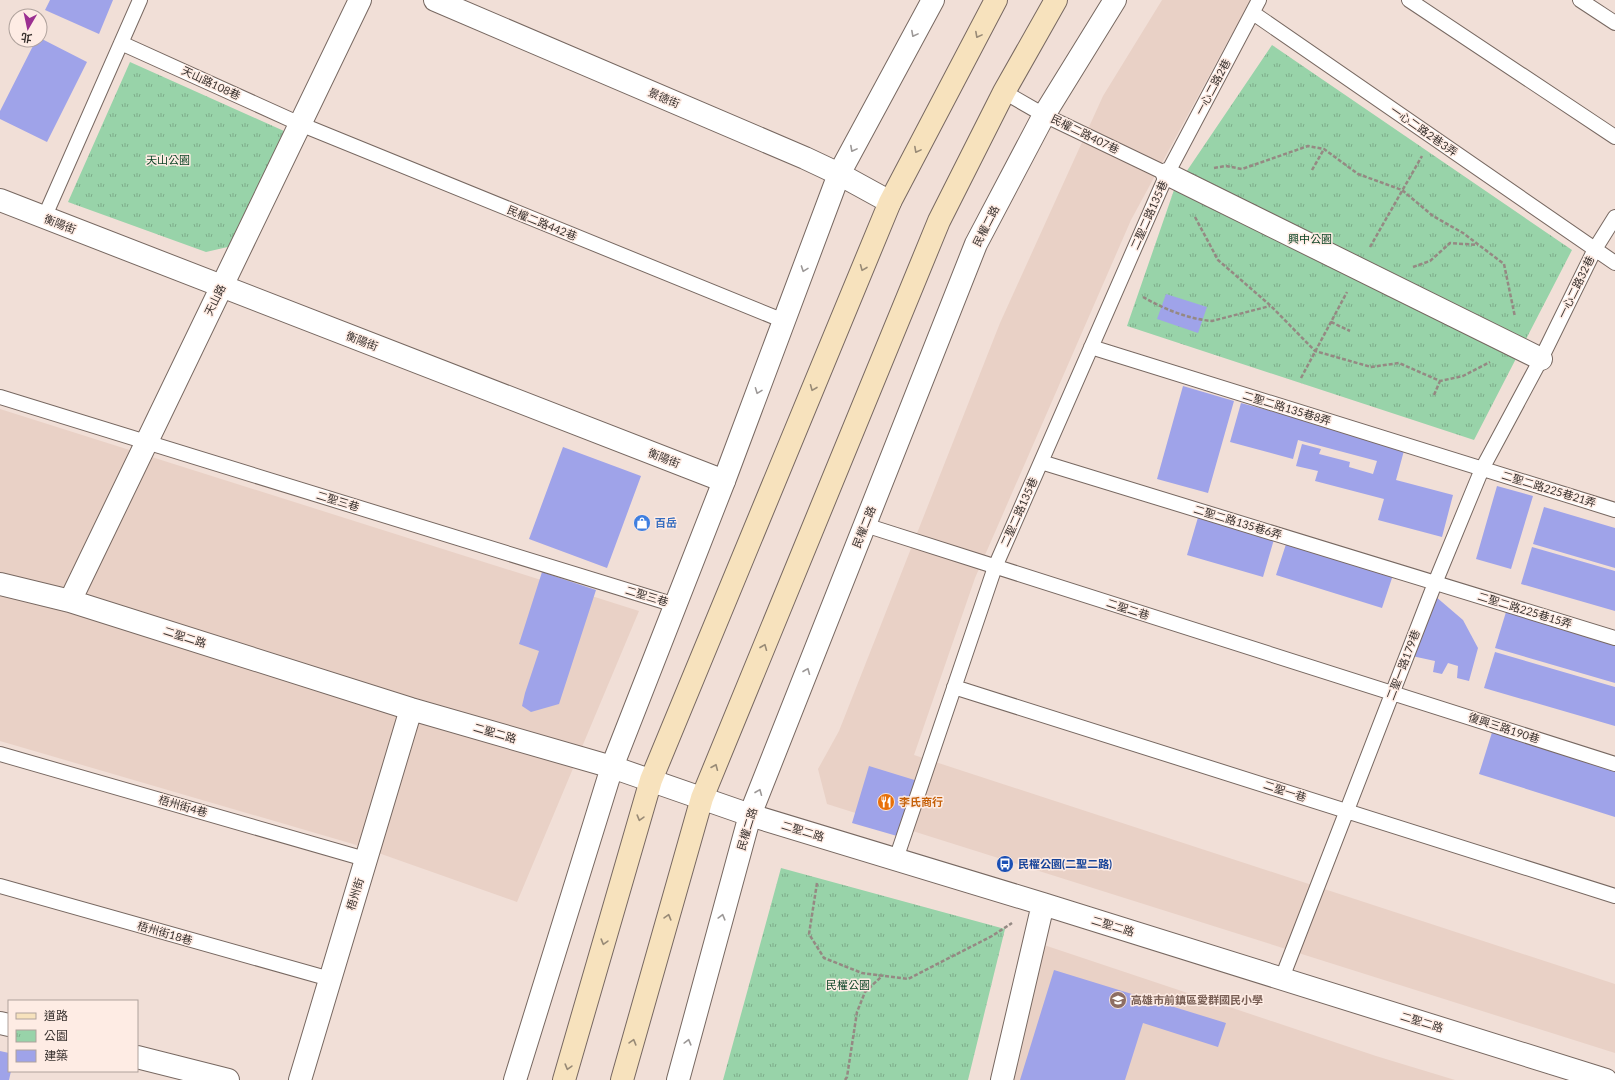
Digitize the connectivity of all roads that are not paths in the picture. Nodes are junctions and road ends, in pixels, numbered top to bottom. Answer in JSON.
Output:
{"nodes":[{"id":1,"x":140,"y":0,"type":"edge"},
{"id":2,"x":360,"y":0,"type":"edge"},
{"id":3,"x":435,"y":0,"type":"edge"},
{"id":4,"x":933,"y":0,"type":"edge"},
{"id":5,"x":996,"y":0,"type":"edge"},
{"id":6,"x":1056,"y":0,"type":"edge"},
{"id":7,"x":1114,"y":0,"type":"edge"},
{"id":8,"x":1409,"y":0,"type":"edge"},
{"id":9,"x":1580,"y":0,"type":"edge"},
{"id":10,"x":1256,"y":6,"type":"edge"},
{"id":11,"x":1615,"y":23,"type":"edge"},
{"id":12,"x":121,"y":43,"type":"junction"},
{"id":13,"x":1004,"y":92,"type":"junction"},
{"id":14,"x":1044,"y":115,"type":"junction"},
{"id":15,"x":300,"y":124,"type":"junction"},
{"id":16,"x":1615,"y":137,"type":"edge"},
{"id":17,"x":839,"y":174,"type":"junction"},
{"id":18,"x":1167,"y":174,"type":"junction"},
{"id":19,"x":0,"y":200,"type":"edge"},
{"id":20,"x":890,"y":202,"type":"junction"},
{"id":21,"x":1615,"y":217,"type":"edge"},
{"id":22,"x":44,"y":218,"type":"junction"},
{"id":23,"x":1595,"y":249,"type":"junction"},
{"id":24,"x":1615,"y":263,"type":"edge"},
{"id":25,"x":222,"y":287,"type":"junction"},
{"id":26,"x":784,"y":321,"type":"junction"},
{"id":27,"x":1092,"y":347,"type":"junction"},
{"id":28,"x":1541,"y":359,"type":"junction"},
{"id":29,"x":0,"y":397,"type":"edge"},
{"id":30,"x":147,"y":442,"type":"junction"},
{"id":31,"x":1041,"y":462,"type":"junction"},
{"id":32,"x":1482,"y":469,"type":"junction"},
{"id":33,"x":724,"y":481,"type":"junction"},
{"id":34,"x":1615,"y":510,"type":"edge"},
{"id":35,"x":865,"y":525,"type":"junction"},
{"id":36,"x":995,"y":566,"type":"junction"},
{"id":37,"x":1435,"y":583,"type":"junction"},
{"id":38,"x":0,"y":584,"type":"edge"},
{"id":39,"x":70,"y":601,"type":"junction"},
{"id":40,"x":675,"y":605,"type":"junction"},
{"id":41,"x":1615,"y":638,"type":"edge"},
{"id":42,"x":954,"y":687,"type":"junction"},
{"id":43,"x":1392,"y":693,"type":"junction"},
{"id":44,"x":411,"y":708,"type":"junction"},
{"id":45,"x":0,"y":754,"type":"edge"},
{"id":46,"x":1615,"y":764,"type":"edge"},
{"id":47,"x":612,"y":767,"type":"junction"},
{"id":48,"x":651,"y":780,"type":"junction"},
{"id":49,"x":702,"y":798,"type":"junction"},
{"id":50,"x":1346,"y":811,"type":"junction"},
{"id":51,"x":750,"y":815,"type":"junction"},
{"id":52,"x":366,"y":859,"type":"junction"},
{"id":53,"x":896,"y":859,"type":"junction"},
{"id":54,"x":0,"y":886,"type":"edge"},
{"id":55,"x":1615,"y":896,"type":"edge"},
{"id":56,"x":1043,"y":904,"type":"junction"},
{"id":57,"x":1282,"y":978,"type":"junction"},
{"id":58,"x":330,"y":979,"type":"junction"},
{"id":59,"x":138,"y":1057,"type":"edge"},
{"id":60,"x":228,"y":1080,"type":"edge"},
{"id":61,"x":300,"y":1080,"type":"edge"},
{"id":62,"x":515,"y":1080,"type":"edge"},
{"id":63,"x":564,"y":1080,"type":"edge"},
{"id":64,"x":622,"y":1080,"type":"edge"},
{"id":65,"x":678,"y":1080,"type":"edge"},
{"id":66,"x":1002,"y":1080,"type":"edge"},
{"id":67,"x":1606,"y":1080,"type":"edge"}],
"edges":[{"from":1,"to":12,"type":"lane"},
{"from":2,"to":15,"type":"street","name":"天山路"},
{"from":3,"to":17,"type":"street","name":"景德街"},
{"from":4,"to":17,"type":"street","one_way":true},
{"from":5,"to":20,"type":"main road","one_way":true},
{"from":6,"to":13,"type":"main road"},
{"from":7,"to":14,"type":"street","name":"民權二路"},
{"from":8,"to":16,"type":"lane"},
{"from":9,"to":11,"type":"lane"},
{"from":10,"to":18,"type":"lane","name":"一心二路2巷"},
{"from":10,"to":23,"type":"lane","name":"一心二路2巷3弄"},
{"from":12,"to":15,"type":"lane","name":"天山路108巷"},
{"from":12,"to":22,"type":"lane"},
{"from":13,"to":14,"type":"lane","name":"民權二路407巷"},
{"from":49,"to":13,"type":"main road","one_way":true},
{"from":14,"to":18,"type":"lane","name":"民權二路407巷"},
{"from":14,"to":35,"type":"street","name":"民權二路"},
{"from":15,"to":25,"type":"street","name":"天山路"},
{"from":15,"to":26,"type":"lane","name":"民權二路442巷"},
{"from":17,"to":20,"type":"street","name":"景德街"},
{"from":17,"to":26,"type":"street","one_way":true},
{"from":18,"to":27,"type":"lane","name":"二聖二路135巷"},
{"from":18,"to":28,"type":"street"},
{"from":19,"to":22,"type":"street","name":"衡陽街"},
{"from":20,"to":48,"type":"main road","one_way":true},
{"from":21,"to":23,"type":"lane","name":"一心二路32巷"},
{"from":22,"to":25,"type":"street","name":"衡陽街"},
{"from":23,"to":24,"type":"lane","name":"一心二路2巷3弄"},
{"from":23,"to":28,"type":"lane","name":"一心二路32巷"},
{"from":25,"to":30,"type":"street","name":"天山路"},
{"from":25,"to":33,"type":"street","name":"衡陽街"},
{"from":26,"to":33,"type":"street","one_way":true},
{"from":27,"to":31,"type":"lane","name":"二聖二路135巷"},
{"from":27,"to":32,"type":"lane","name":"二聖二路135巷8弄"},
{"from":28,"to":32,"type":"lane","name":"二聖一路179巷"},
{"from":29,"to":30,"type":"lane","name":"二聖三巷"},
{"from":30,"to":39,"type":"street","name":"天山路"},
{"from":30,"to":40,"type":"lane","name":"二聖三巷"},
{"from":31,"to":36,"type":"lane","name":"二聖二路135巷"},
{"from":31,"to":37,"type":"lane","name":"二聖二路135巷6弄"},
{"from":32,"to":34,"type":"lane","name":"二聖二路225巷21弄"},
{"from":32,"to":37,"type":"lane","name":"二聖一路179巷"},
{"from":33,"to":40,"type":"street"},
{"from":35,"to":36,"type":"lane","name":"二聖二巷"},
{"from":51,"to":35,"type":"street","name":"民權二路","one_way":true},
{"from":36,"to":42,"type":"lane","name":"二聖二路135巷"},
{"from":36,"to":43,"type":"lane","name":"二聖二巷"},
{"from":37,"to":41,"type":"lane","name":"二聖二路225巷15弄"},
{"from":37,"to":43,"type":"lane","name":"二聖一路179巷"},
{"from":38,"to":39,"type":"street","name":"二聖二路"},
{"from":39,"to":44,"type":"street","name":"二聖二路"},
{"from":40,"to":47,"type":"street"},
{"from":42,"to":50,"type":"lane","name":"二聖一巷"},
{"from":42,"to":53,"type":"lane","name":"二聖二路135巷"},
{"from":43,"to":46,"type":"lane","name":"復興三路190巷"},
{"from":43,"to":50,"type":"lane","name":"二聖一路179巷"},
{"from":44,"to":47,"type":"street","name":"二聖二路"},
{"from":44,"to":52,"type":"street","name":"梧州街"},
{"from":45,"to":52,"type":"lane","name":"梧州街4巷"},
{"from":47,"to":48,"type":"street","name":"二聖二路"},
{"from":47,"to":62,"type":"street"},
{"from":48,"to":49,"type":"street","name":"二聖二路"},
{"from":48,"to":63,"type":"main road","one_way":true},
{"from":49,"to":51,"type":"street","name":"二聖二路"},
{"from":64,"to":49,"type":"main road","one_way":true},
{"from":50,"to":55,"type":"lane","name":"二聖一巷"},
{"from":50,"to":57,"type":"lane","name":"二聖一路179巷"},
{"from":51,"to":53,"type":"street","name":"二聖二路"},
{"from":65,"to":51,"type":"street","name":"民權二路","one_way":true},
{"from":52,"to":58,"type":"street","name":"梧州街"},
{"from":53,"to":56,"type":"street","name":"二聖二路"},
{"from":54,"to":58,"type":"lane","name":"梧州街18巷"},
{"from":56,"to":57,"type":"street","name":"二聖二路"},
{"from":56,"to":66,"type":"street"},
{"from":57,"to":67,"type":"street","name":"二聖二路"},
{"from":58,"to":61,"type":"street","name":"梧州街"},
{"from":59,"to":60,"type":"street"}]}
